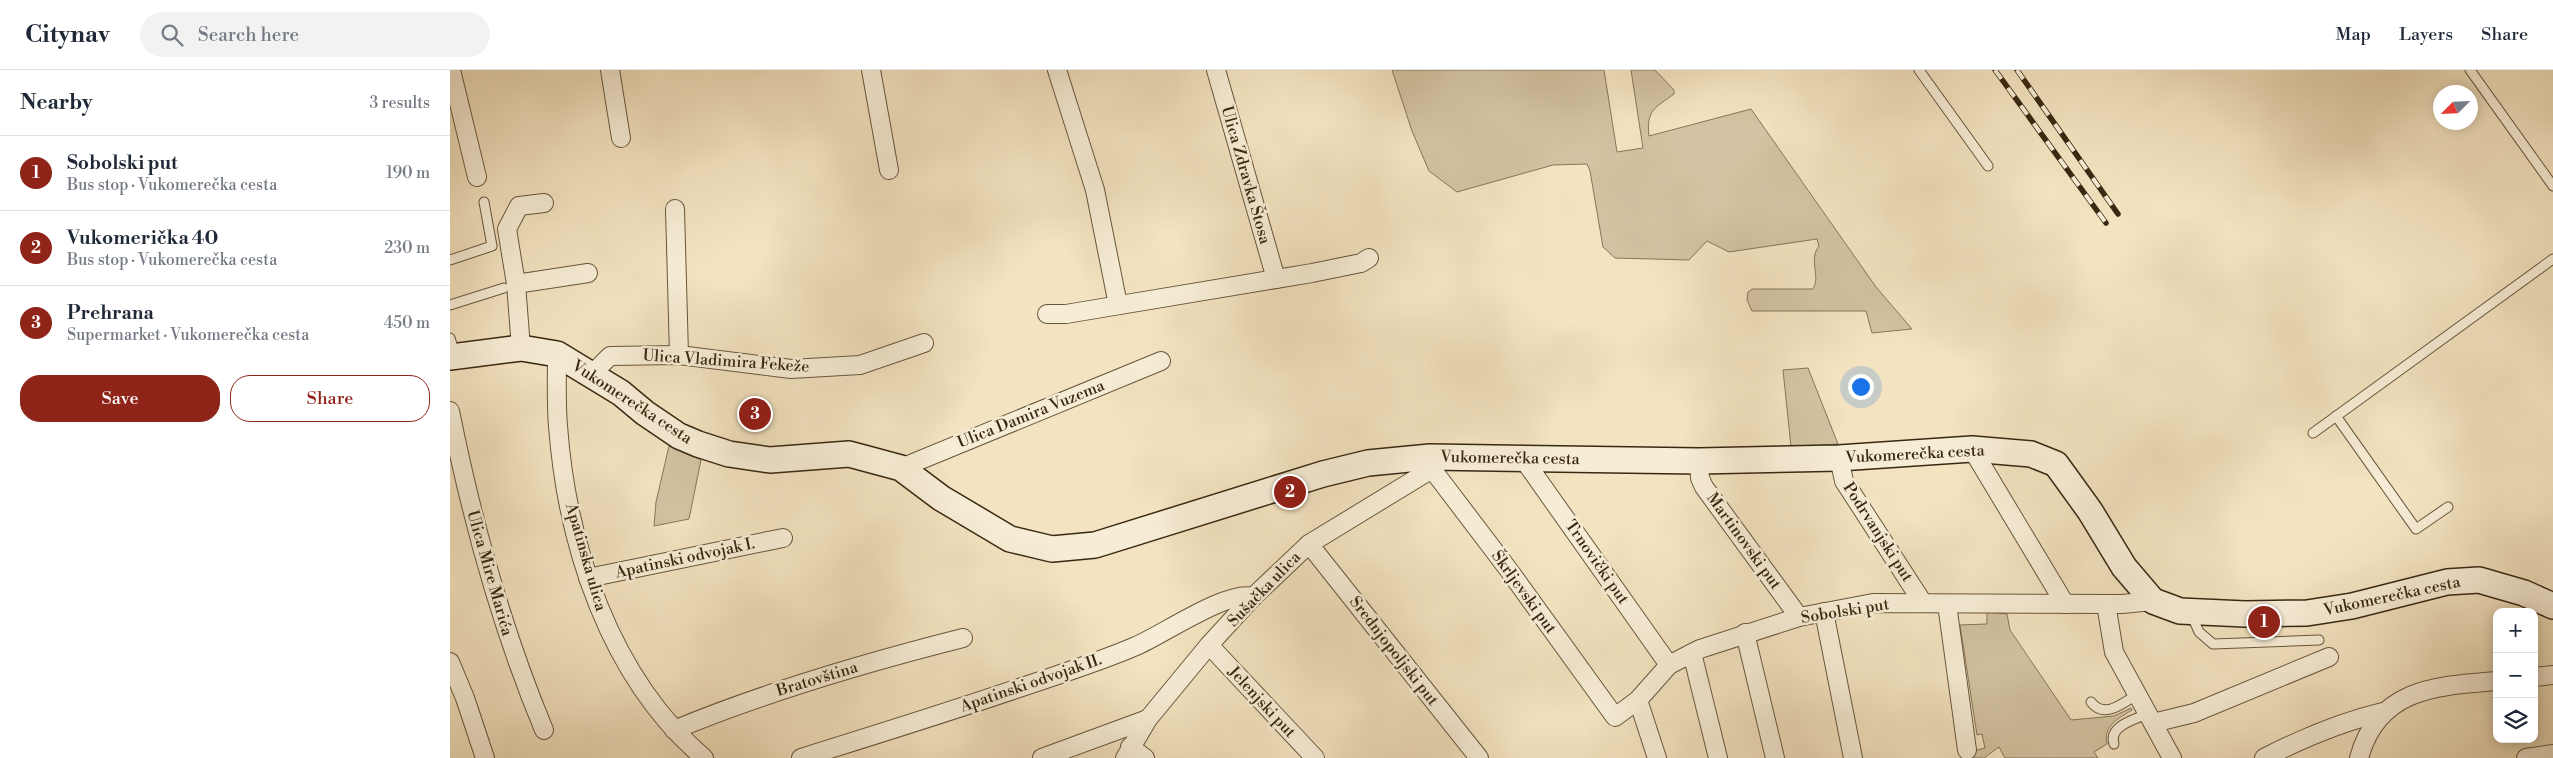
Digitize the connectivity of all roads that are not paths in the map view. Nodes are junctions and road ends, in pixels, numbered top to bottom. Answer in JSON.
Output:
{"nodes":[{"id":1,"x":450,"y":70,"type":"edge"},
{"id":2,"x":610,"y":70,"type":"edge"},
{"id":3,"x":871,"y":70,"type":"edge"},
{"id":4,"x":1057,"y":70,"type":"edge"},
{"id":5,"x":1216,"y":70,"type":"edge"},
{"id":6,"x":1919,"y":70,"type":"edge"},
{"id":7,"x":2470,"y":70,"type":"edge"},
{"id":8,"x":621,"y":138,"type":"dead end"},
{"id":9,"x":1988,"y":166,"type":"dead end"},
{"id":10,"x":889,"y":170,"type":"dead end"},
{"id":11,"x":477,"y":177,"type":"dead end"},
{"id":12,"x":2553,"y":186,"type":"edge"},
{"id":13,"x":484,"y":202,"type":"dead end"},
{"id":14,"x":544,"y":203,"type":"dead end"},
{"id":15,"x":675,"y":208,"type":"dead end"},
{"id":16,"x":1369,"y":258,"type":"dead end"},
{"id":17,"x":2553,"y":259,"type":"edge"},
{"id":18,"x":450,"y":260,"type":"edge"},
{"id":19,"x":588,"y":273,"type":"dead end"},
{"id":20,"x":1276,"y":279,"type":"junction"},
{"id":21,"x":510,"y":286,"type":"junction"},
{"id":22,"x":450,"y":305,"type":"edge"},
{"id":23,"x":1118,"y":305,"type":"junction"},
{"id":24,"x":1047,"y":314,"type":"dead end"},
{"id":25,"x":924,"y":344,"type":"dead end"},
{"id":26,"x":521,"y":348,"type":"junction"},
{"id":27,"x":452,"y":350,"type":"edge"},
{"id":28,"x":557,"y":354,"type":"junction"},
{"id":29,"x":679,"y":355,"type":"junction"},
{"id":30,"x":1161,"y":361,"type":"dead end"},
{"id":31,"x":591,"y":375,"type":"junction"},
{"id":32,"x":450,"y":411,"type":"edge"},
{"id":33,"x":2336,"y":416,"type":"junction"},
{"id":34,"x":2313,"y":433,"type":"dead end"},
{"id":35,"x":1972,"y":449,"type":"junction"},
{"id":36,"x":1840,"y":458,"type":"junction"},
{"id":37,"x":1524,"y":460,"type":"junction"},
{"id":38,"x":1699,"y":461,"type":"junction"},
{"id":39,"x":1431,"y":463,"type":"junction"},
{"id":40,"x":901,"y":468,"type":"junction"},
{"id":41,"x":2448,"y":507,"type":"dead end"},
{"id":42,"x":783,"y":538,"type":"dead end"},
{"id":43,"x":1309,"y":544,"type":"junction"},
{"id":44,"x":588,"y":578,"type":"junction"},
{"id":45,"x":1253,"y":597,"type":"junction"},
{"id":46,"x":2153,"y":601,"type":"junction"},
{"id":47,"x":1923,"y":603,"type":"junction"},
{"id":48,"x":1947,"y":604,"type":"junction"},
{"id":49,"x":2065,"y":604,"type":"junction"},
{"id":50,"x":2106,"y":604,"type":"junction"},
{"id":51,"x":2553,"y":606,"type":"edge"},
{"id":52,"x":2190,"y":611,"type":"junction"},
{"id":53,"x":1824,"y":612,"type":"junction"},
{"id":54,"x":1799,"y":617,"type":"junction"},
{"id":55,"x":1745,"y":633,"type":"junction"},
{"id":56,"x":963,"y":638,"type":"dead end"},
{"id":57,"x":2319,"y":640,"type":"dead end"},
{"id":58,"x":1209,"y":645,"type":"junction"},
{"id":59,"x":1692,"y":653,"type":"junction"},
{"id":60,"x":2329,"y":657,"type":"dead end"},
{"id":61,"x":450,"y":662,"type":"edge"},
{"id":62,"x":1669,"y":665,"type":"junction"},
{"id":63,"x":2553,"y":675,"type":"edge"},
{"id":64,"x":2538,"y":677,"type":"edge"},
{"id":65,"x":2493,"y":681,"type":"edge"},
{"id":66,"x":2136,"y":696,"type":"junction"},
{"id":67,"x":1638,"y":700,"type":"junction"},
{"id":68,"x":2091,"y":702,"type":"dead end"},
{"id":69,"x":2383,"y":712,"type":"junction"},
{"id":70,"x":1615,"y":718,"type":"joint"},
{"id":71,"x":2150,"y":718,"type":"junction"},
{"id":72,"x":1148,"y":719,"type":"junction"},
{"id":73,"x":544,"y":730,"type":"dead end"},
{"id":74,"x":674,"y":730,"type":"junction"},
{"id":75,"x":2114,"y":744,"type":"dead end"},
{"id":76,"x":1967,"y":750,"type":"dead end"},
{"id":77,"x":1128,"y":752,"type":"edge"},
{"id":78,"x":2553,"y":754,"type":"edge"},
{"id":79,"x":485,"y":758,"type":"edge"},
{"id":80,"x":704,"y":758,"type":"edge"},
{"id":81,"x":802,"y":758,"type":"edge"},
{"id":82,"x":1042,"y":758,"type":"edge"},
{"id":83,"x":1145,"y":758,"type":"edge"},
{"id":84,"x":1314,"y":758,"type":"edge"},
{"id":85,"x":1479,"y":758,"type":"edge"},
{"id":86,"x":1657,"y":758,"type":"edge"},
{"id":87,"x":1718,"y":758,"type":"edge"},
{"id":88,"x":1774,"y":758,"type":"edge"},
{"id":89,"x":1853,"y":758,"type":"edge"},
{"id":90,"x":2172,"y":758,"type":"edge"},
{"id":91,"x":2264,"y":758,"type":"edge"},
{"id":92,"x":2359,"y":758,"type":"edge"},
{"id":93,"x":2526,"y":758,"type":"edge"}],
"edges":[{"from":1,"to":11,"type":"street"},
{"from":2,"to":8,"type":"street"},
{"from":3,"to":10,"type":"street"},
{"from":4,"to":23,"type":"street"},
{"from":5,"to":20,"type":"street","name":"Ulica Zdravka Štosa"},
{"from":6,"to":9,"type":"lane"},
{"from":7,"to":12,"type":"lane"},
{"from":13,"to":18,"type":"lane"},
{"from":14,"to":21,"type":"street"},
{"from":15,"to":29,"type":"street"},
{"from":16,"to":20,"type":"street"},
{"from":17,"to":33,"type":"lane"},
{"from":19,"to":21,"type":"street"},
{"from":20,"to":23,"type":"street"},
{"from":21,"to":22,"type":"lane"},
{"from":21,"to":26,"type":"street"},
{"from":23,"to":24,"type":"street"},
{"from":25,"to":29,"type":"street","name":"Ulica Vladimira Fekeže"},
{"from":26,"to":27,"type":"street","name":"Vukomerečka cesta"},
{"from":26,"to":28,"type":"street","name":"Vukomerečka cesta"},
{"from":28,"to":31,"type":"street","name":"Vukomerečka cesta"},
{"from":28,"to":44,"type":"street","name":"Apatinska ulica"},
{"from":29,"to":31,"type":"street","name":"Ulica Vladimira Fekeže"},
{"from":30,"to":40,"type":"street","name":"Ulica Damira Vuzema"},
{"from":31,"to":40,"type":"street","name":"Vukomerečka cesta"},
{"from":32,"to":73,"type":"street","name":"Ulica Mire Marića"},
{"from":33,"to":34,"type":"lane"},
{"from":33,"to":41,"type":"lane"},
{"from":35,"to":36,"type":"street","name":"Vukomerečka cesta"},
{"from":35,"to":46,"type":"street","name":"Vukomerečka cesta"},
{"from":35,"to":49,"type":"street"},
{"from":36,"to":38,"type":"street","name":"Vukomerečka cesta"},
{"from":36,"to":47,"type":"street","name":"Podrvanjski put"},
{"from":37,"to":38,"type":"street","name":"Vukomerečka cesta"},
{"from":37,"to":39,"type":"street","name":"Vukomerečka cesta"},
{"from":37,"to":62,"type":"street","name":"Trnovički put"},
{"from":38,"to":54,"type":"street","name":"Martinovski put"},
{"from":39,"to":40,"type":"street","name":"Vukomerečka cesta"},
{"from":39,"to":43,"type":"street","name":"Sušačka ulica"},
{"from":39,"to":70,"type":"street","name":"Škrljevski put"},
{"from":42,"to":44,"type":"street","name":"Apatinski odvojak I."},
{"from":43,"to":45,"type":"street","name":"Sušačka ulica"},
{"from":43,"to":85,"type":"street","name":"Srednjopoljski put"},
{"from":44,"to":74,"type":"street","name":"Apatinska ulica"},
{"from":45,"to":58,"type":"street","name":"Sušačka ulica"},
{"from":45,"to":81,"type":"street","name":"Apatinski odvojak II."},
{"from":46,"to":50,"type":"street","name":"Sobolski put"},
{"from":46,"to":52,"type":"street","name":"Vukomerečka cesta"},
{"from":47,"to":48,"type":"street","name":"Sobolski put"},
{"from":47,"to":53,"type":"street","name":"Sobolski put"},
{"from":48,"to":49,"type":"street","name":"Sobolski put"},
{"from":48,"to":76,"type":"street"},
{"from":49,"to":50,"type":"street","name":"Sobolski put"},
{"from":50,"to":66,"type":"street"},
{"from":51,"to":52,"type":"street","name":"Vukomerečka cesta"},
{"from":52,"to":57,"type":"lane"},
{"from":53,"to":54,"type":"street","name":"Sobolski put"},
{"from":53,"to":89,"type":"street"},
{"from":54,"to":55,"type":"street","name":"Sobolski put"},
{"from":55,"to":59,"type":"street","name":"Sobolski put"},
{"from":55,"to":88,"type":"street"},
{"from":56,"to":74,"type":"street","name":"Bratovština"},
{"from":58,"to":72,"type":"street","name":"Sušačka ulica"},
{"from":58,"to":84,"type":"street","name":"Jelenjski put"},
{"from":59,"to":62,"type":"street","name":"Sobolski put"},
{"from":59,"to":87,"type":"street"},
{"from":60,"to":71,"type":"street"},
{"from":61,"to":79,"type":"street"},
{"from":62,"to":67,"type":"street","name":"Sobolski put"},
{"from":63,"to":64,"type":"street"},
{"from":65,"to":69,"type":"street"},
{"from":66,"to":68,"type":"lane"},
{"from":66,"to":71,"type":"street"},
{"from":67,"to":70,"type":"street","name":"Sobolski put"},
{"from":67,"to":86,"type":"street"},
{"from":69,"to":91,"type":"street"},
{"from":69,"to":92,"type":"street"},
{"from":71,"to":75,"type":"lane"},
{"from":71,"to":90,"type":"street"},
{"from":72,"to":77,"type":"street","name":"Sušačka ulica"},
{"from":72,"to":82,"type":"street"},
{"from":74,"to":80,"type":"street","name":"Apatinska ulica"},
{"from":77,"to":83,"type":"street"},
{"from":78,"to":93,"type":"street"}]}
